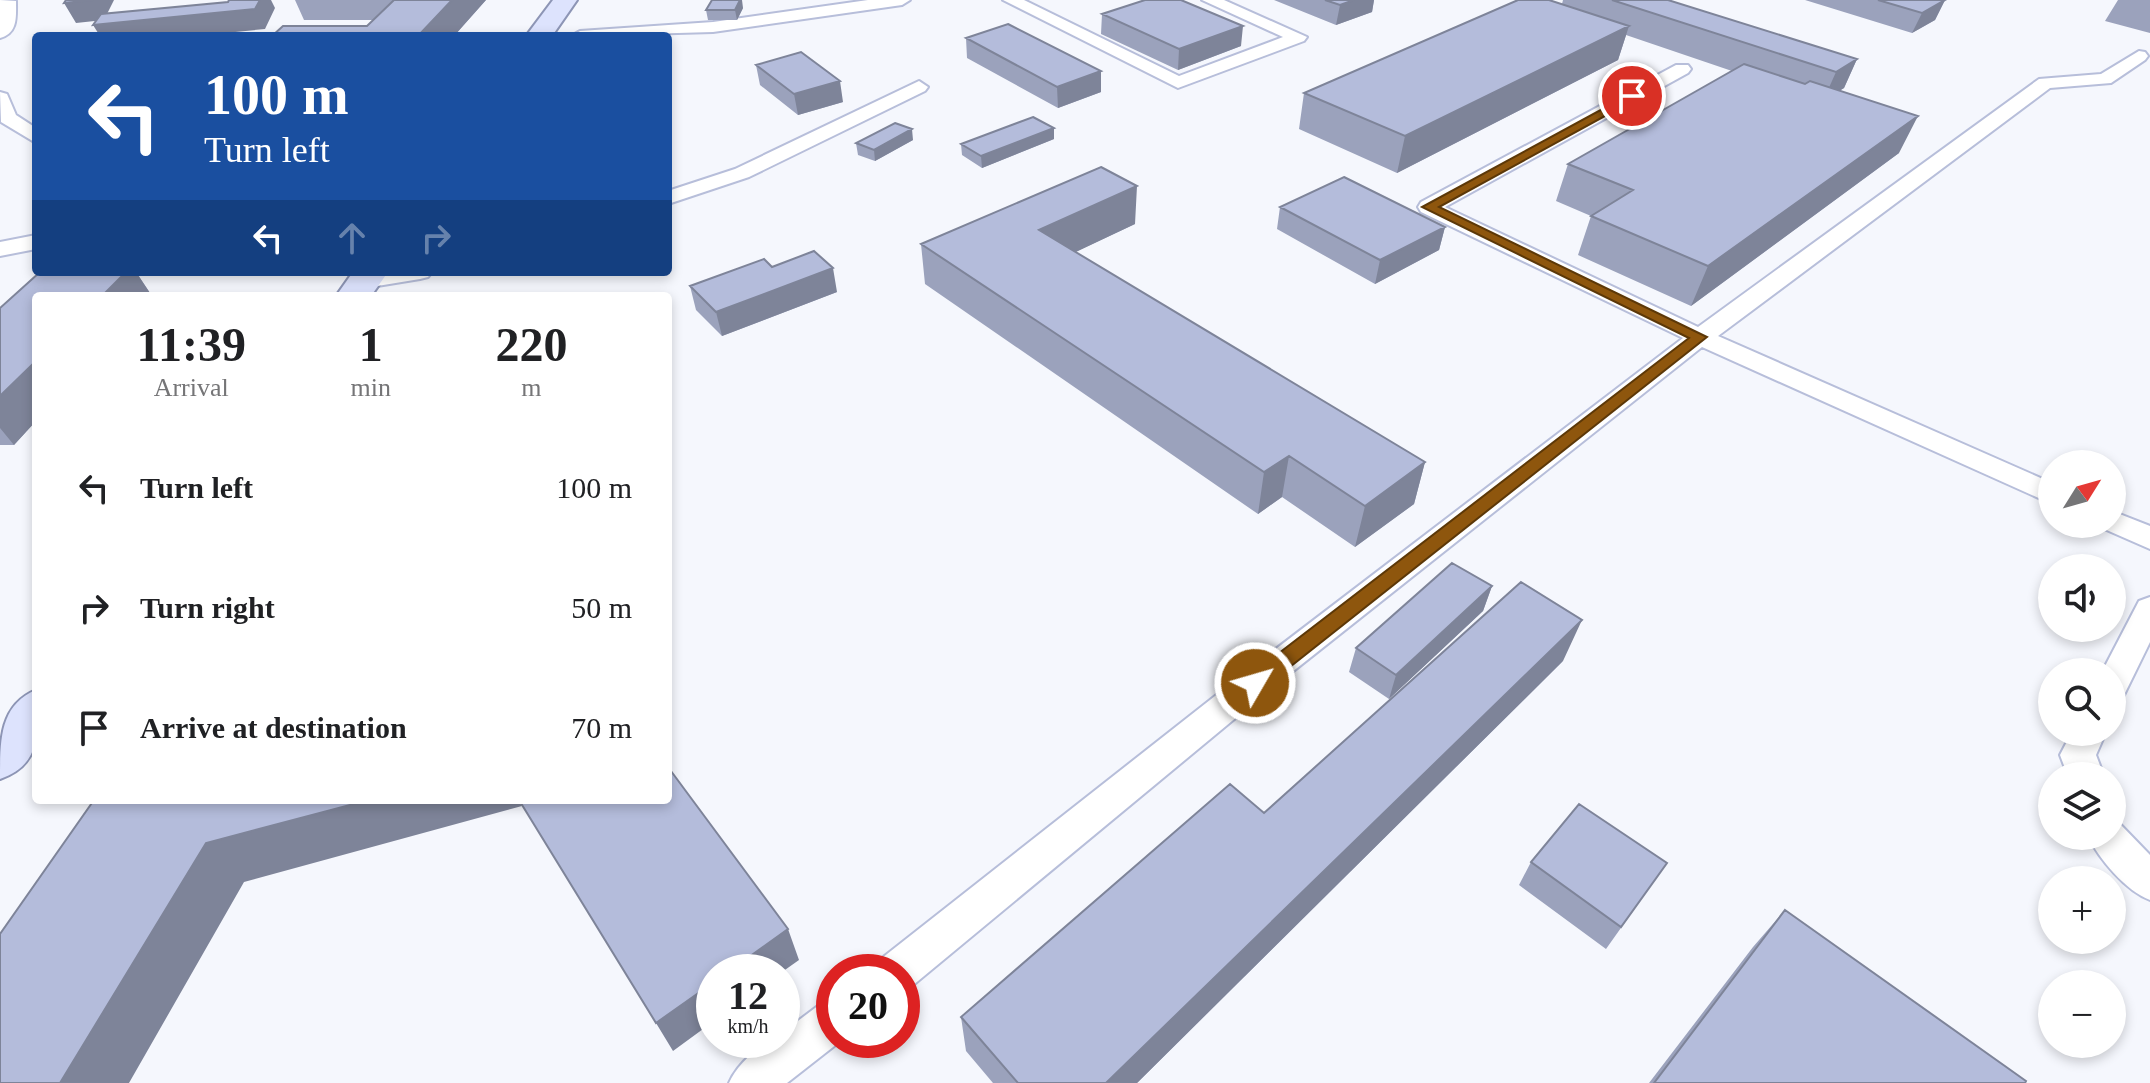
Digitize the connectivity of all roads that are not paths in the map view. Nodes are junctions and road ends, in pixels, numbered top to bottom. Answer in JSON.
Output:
{"nodes":[{"id":1,"x":565,"y":0,"type":"edge"},
{"id":2,"x":902,"y":0,"type":"edge"},
{"id":3,"x":1011,"y":0,"type":"edge"},
{"id":4,"x":1210,"y":0,"type":"edge"},
{"id":5,"x":0,"y":2,"type":"edge"},
{"id":6,"x":542,"y":32,"type":"edge"},
{"id":7,"x":639,"y":32,"type":"edge"},
{"id":8,"x":0,"y":33,"type":"edge"},
{"id":9,"x":2139,"y":56,"type":"dead end"},
{"id":10,"x":1682,"y":69,"type":"dead end"},
{"id":11,"x":919,"y":87,"type":"dead end"},
{"id":12,"x":0,"y":98,"type":"edge"},
{"id":13,"x":32,"y":134,"type":"edge"},
{"id":14,"x":672,"y":197,"type":"edge"},
{"id":15,"x":32,"y":243,"type":"edge"},
{"id":16,"x":0,"y":249,"type":"edge"},
{"id":17,"x":399,"y":276,"type":"edge"},
{"id":18,"x":363,"y":283,"type":"edge"},
{"id":19,"x":1700,"y":337,"type":"junction"},
{"id":20,"x":2038,"y":488,"type":"edge"},
{"id":21,"x":2126,"y":527,"type":"edge"},
{"id":22,"x":2150,"y":538,"type":"edge"},
{"id":23,"x":2150,"y":609,"type":"edge"},
{"id":24,"x":2126,"y":658,"type":"edge"},
{"id":25,"x":32,"y":715,"type":"edge"},
{"id":26,"x":0,"y":757,"type":"edge"},
{"id":27,"x":2120,"y":850,"type":"edge"},
{"id":28,"x":2150,"y":882,"type":"edge"},
{"id":29,"x":919,"y":954,"type":"edge"},
{"id":30,"x":816,"y":1034,"type":"edge"},
{"id":31,"x":751,"y":1083,"type":"edge"}],
"edges":[{"from":1,"to":6,"type":"main road"},
{"from":2,"to":7,"type":"lane"},
{"from":3,"to":4,"type":"lane"},
{"from":5,"to":8,"type":"lane"},
{"from":9,"to":19,"type":"lane"},
{"from":10,"to":19,"type":"lane"},
{"from":11,"to":14,"type":"lane"},
{"from":12,"to":13,"type":"lane"},
{"from":15,"to":16,"type":"lane"},
{"from":17,"to":18,"type":"lane"},
{"from":19,"to":20,"type":"lane"},
{"from":19,"to":29,"type":"lane"},
{"from":21,"to":22,"type":"lane"},
{"from":23,"to":24,"type":"lane"},
{"from":25,"to":26,"type":"main road"},
{"from":27,"to":28,"type":"lane"},
{"from":30,"to":31,"type":"lane"}]}
